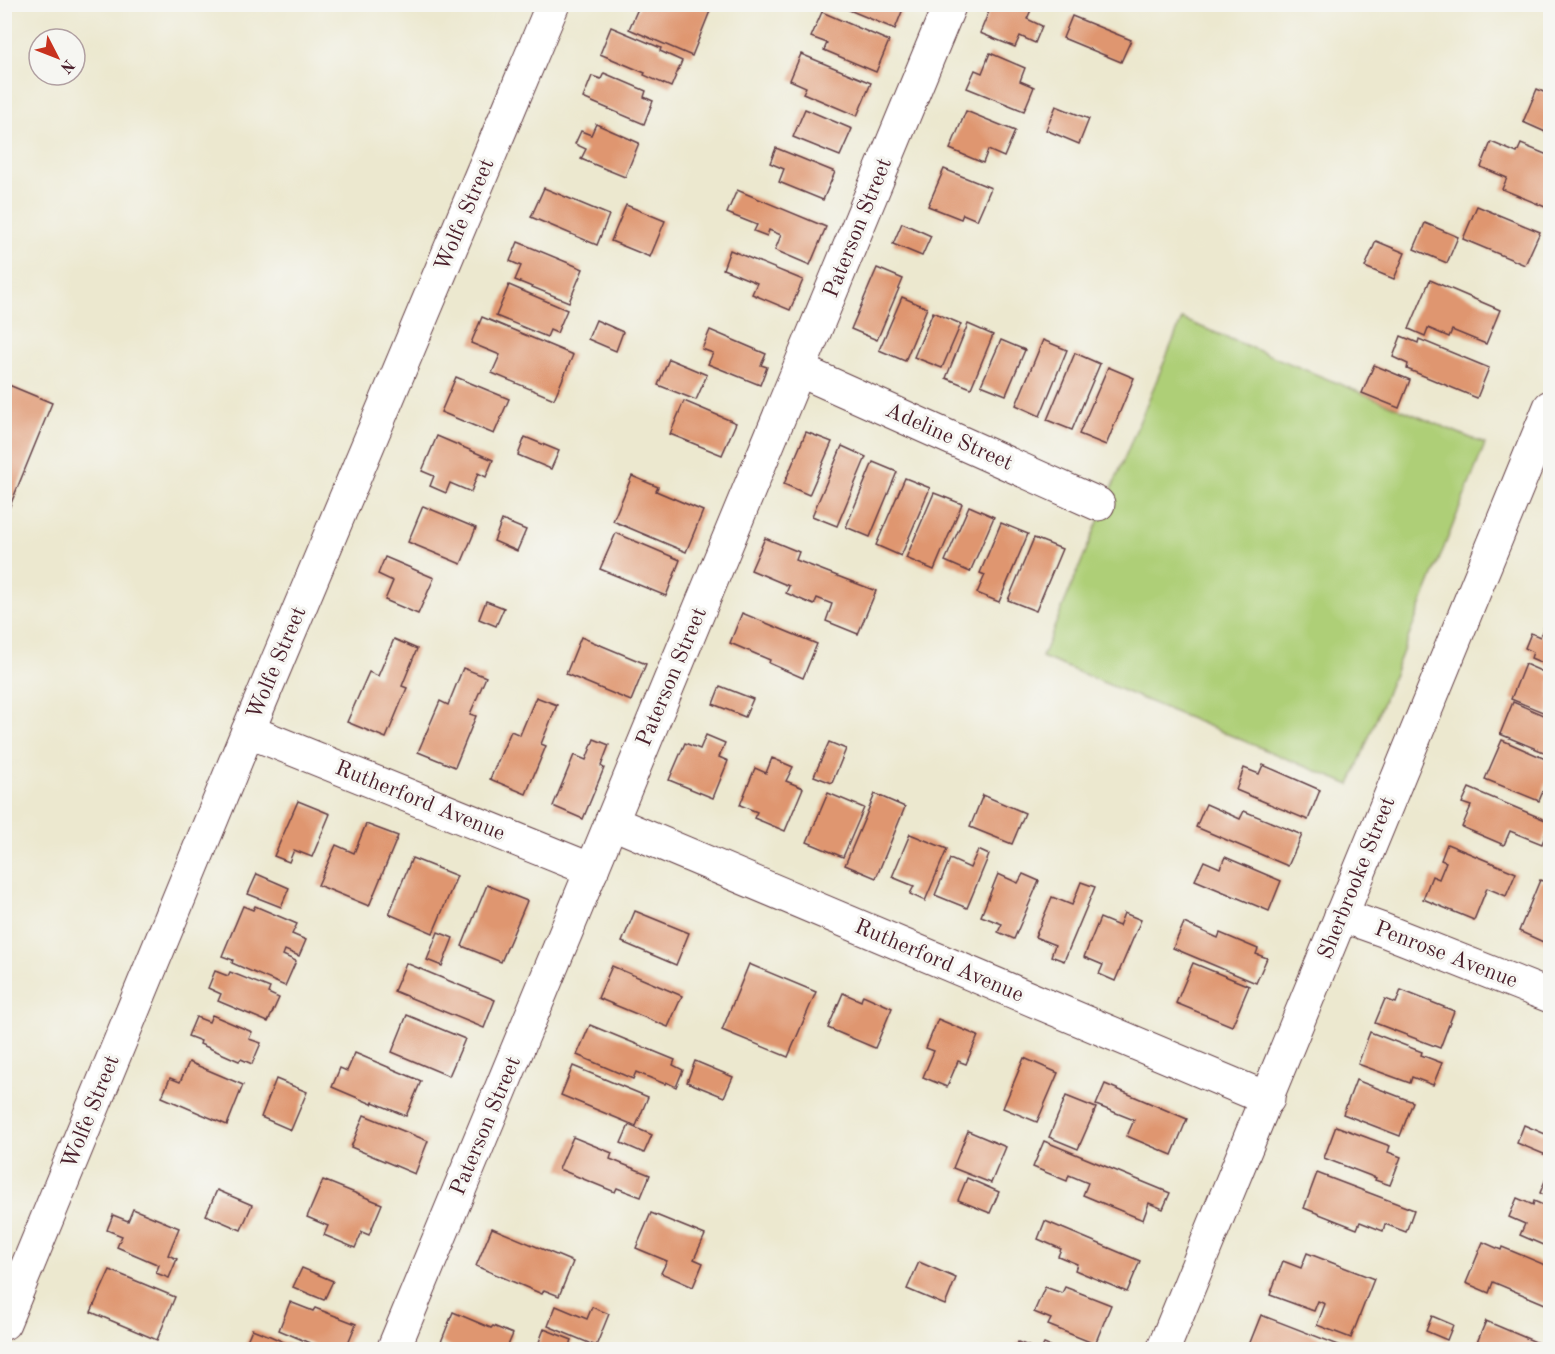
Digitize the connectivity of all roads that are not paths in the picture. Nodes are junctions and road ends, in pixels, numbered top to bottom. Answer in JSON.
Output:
{"nodes":[{"id":1,"x":554,"y":4,"type":"edge"},
{"id":2,"x":950,"y":4,"type":"edge"},
{"id":3,"x":800,"y":370,"type":"junction"},
{"id":4,"x":1551,"y":407,"type":"edge"},
{"id":5,"x":1098,"y":504,"type":"dead end"},
{"id":6,"x":248,"y":731,"type":"junction"},
{"id":7,"x":611,"y":822,"type":"junction"},
{"id":8,"x":592,"y":870,"type":"junction"},
{"id":9,"x":1341,"y":915,"type":"junction"},
{"id":10,"x":1551,"y":996,"type":"edge"},
{"id":11,"x":1268,"y":1099,"type":"junction"},
{"id":12,"x":4,"y":1323,"type":"edge"},
{"id":13,"x":393,"y":1350,"type":"edge"},
{"id":14,"x":1163,"y":1350,"type":"edge"}],
"edges":[{"from":1,"to":6,"type":"street","name":"Wolfe Street"},
{"from":2,"to":3,"type":"street","name":"Paterson Street"},
{"from":3,"to":5,"type":"street","name":"Adeline Street"},
{"from":3,"to":7,"type":"street","name":"Paterson Street"},
{"from":4,"to":9,"type":"street","name":"Sherbrooke Street"},
{"from":6,"to":8,"type":"street","name":"Rutherford Avenue"},
{"from":6,"to":12,"type":"street","name":"Wolfe Street"},
{"from":7,"to":8,"type":"street","name":"Paterson Street"},
{"from":7,"to":11,"type":"street","name":"Rutherford Avenue"},
{"from":8,"to":13,"type":"street","name":"Paterson Street"},
{"from":9,"to":10,"type":"street","name":"Penrose Avenue"},
{"from":9,"to":11,"type":"street","name":"Sherbrooke Street"},
{"from":11,"to":14,"type":"street","name":"Sherbrooke Street"}]}
